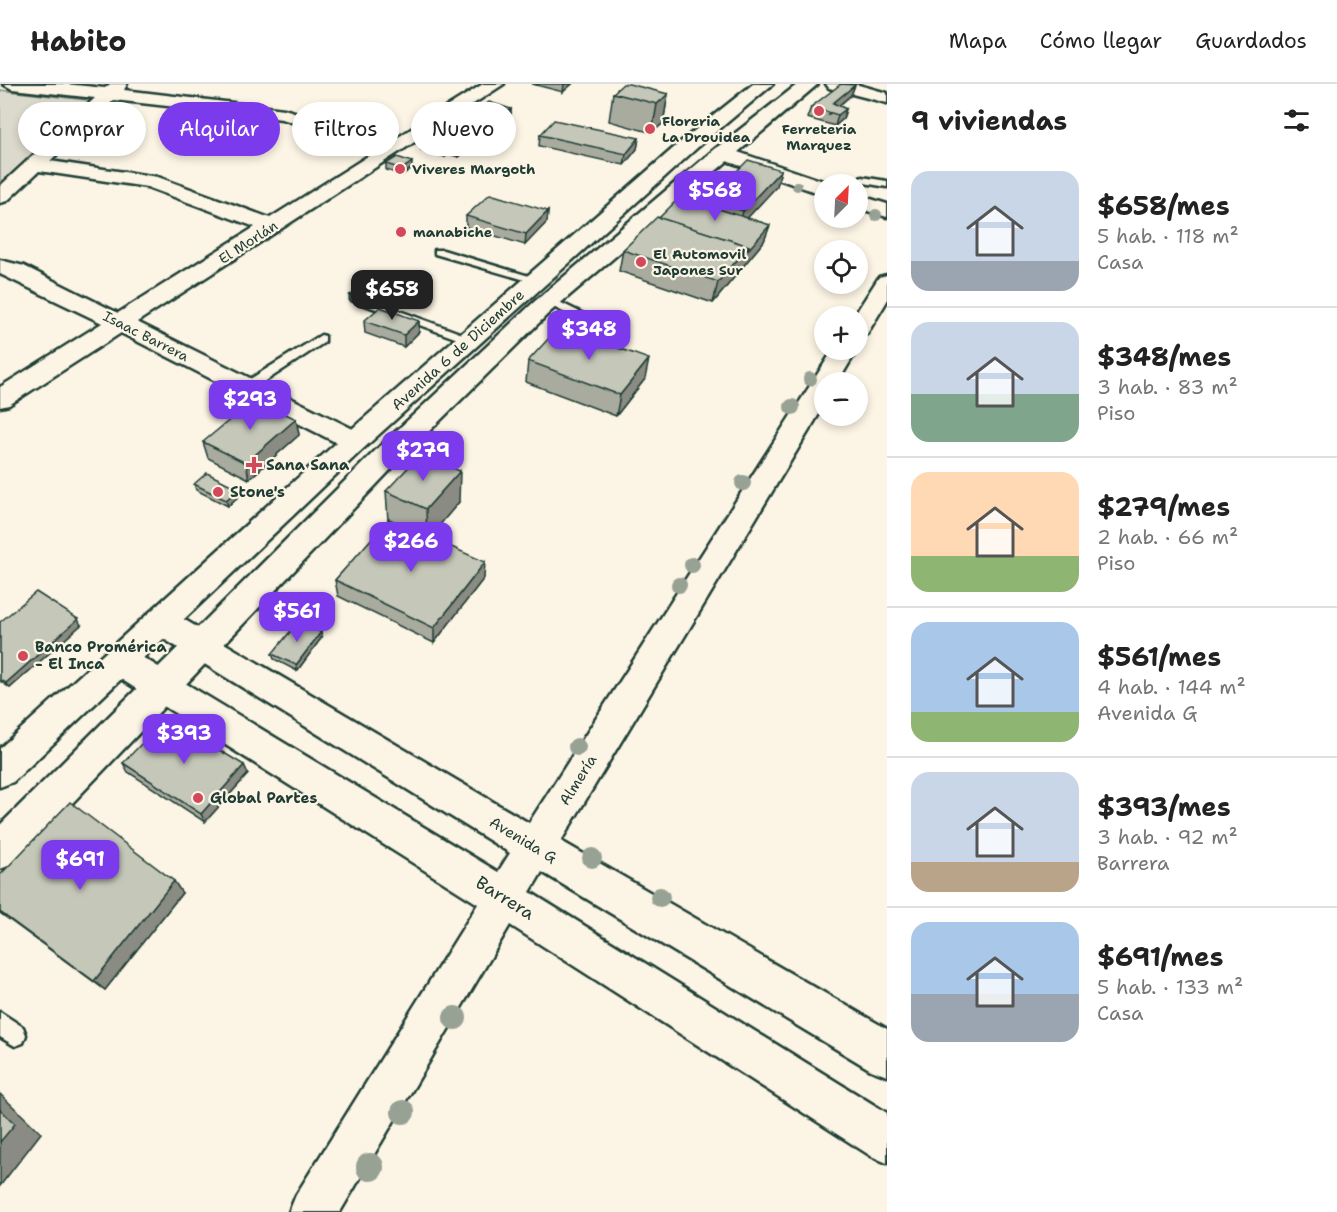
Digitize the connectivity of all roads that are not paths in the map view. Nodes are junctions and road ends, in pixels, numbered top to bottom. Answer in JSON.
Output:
{"nodes":[{"id":1,"x":12,"y":84,"type":"edge"},
{"id":2,"x":495,"y":84,"type":"edge"},
{"id":3,"x":764,"y":84,"type":"edge"},
{"id":4,"x":809,"y":84,"type":"edge"},
{"id":5,"x":835,"y":84,"type":"edge"},
{"id":6,"x":115,"y":89,"type":"edge"},
{"id":7,"x":887,"y":98,"type":"edge"},
{"id":8,"x":292,"y":116,"type":"edge"},
{"id":9,"x":399,"y":145,"type":"edge"},
{"id":10,"x":722,"y":153,"type":"junction"},
{"id":11,"x":382,"y":156,"type":"edge"},
{"id":12,"x":36,"y":165,"type":"junction"},
{"id":13,"x":868,"y":181,"type":"edge"},
{"id":14,"x":887,"y":184,"type":"edge"},
{"id":15,"x":814,"y":185,"type":"edge"},
{"id":16,"x":0,"y":197,"type":"edge"},
{"id":17,"x":868,"y":204,"type":"edge"},
{"id":18,"x":887,"y":211,"type":"edge"},
{"id":19,"x":272,"y":226,"type":"junction"},
{"id":20,"x":439,"y":252,"type":"dead end"},
{"id":21,"x":0,"y":267,"type":"edge"},
{"id":22,"x":887,"y":282,"type":"edge"},
{"id":23,"x":543,"y":290,"type":"junction"},
{"id":24,"x":355,"y":298,"type":"dead end"},
{"id":25,"x":868,"y":313,"type":"edge"},
{"id":26,"x":120,"y":324,"type":"junction"},
{"id":27,"x":321,"y":339,"type":"dead end"},
{"id":28,"x":470,"y":339,"type":"junction"},
{"id":29,"x":573,"y":347,"type":"edge"},
{"id":30,"x":839,"y":360,"type":"edge"},
{"id":31,"x":247,"y":387,"type":"junction"},
{"id":32,"x":0,"y":399,"type":"edge"},
{"id":33,"x":355,"y":441,"type":"junction"},
{"id":34,"x":162,"y":622,"type":"junction"},
{"id":35,"x":202,"y":647,"type":"junction"},
{"id":36,"x":120,"y":660,"type":"junction"},
{"id":37,"x":162,"y":688,"type":"junction"},
{"id":38,"x":0,"y":771,"type":"edge"},
{"id":39,"x":536,"y":848,"type":"junction"},
{"id":40,"x":0,"y":851,"type":"edge"},
{"id":41,"x":504,"y":898,"type":"junction"},
{"id":42,"x":887,"y":1054,"type":"edge"},
{"id":43,"x":887,"y":1140,"type":"edge"},
{"id":44,"x":313,"y":1212,"type":"edge"}],
"edges":[{"from":1,"to":6,"type":"street"},
{"from":2,"to":9,"type":"street","name":"El Morlán"},
{"from":3,"to":23,"type":"street","name":"Avenida 6 de Diciembre"},
{"from":4,"to":10,"type":"street","name":"Avenida 6 de Diciembre"},
{"from":5,"to":7,"type":"street"},
{"from":6,"to":8,"type":"street"},
{"from":6,"to":12,"type":"street"},
{"from":10,"to":15,"type":"street"},
{"from":10,"to":23,"type":"street","name":"Avenida 6 de Diciembre"},
{"from":11,"to":19,"type":"street","name":"El Morlán"},
{"from":12,"to":16,"type":"street"},
{"from":12,"to":19,"type":"street"},
{"from":13,"to":14,"type":"lane"},
{"from":17,"to":18,"type":"street"},
{"from":19,"to":26,"type":"street","name":"El Morlán"},
{"from":20,"to":23,"type":"lane"},
{"from":21,"to":26,"type":"street","name":"Isaac Barrera"},
{"from":22,"to":25,"type":"street"},
{"from":23,"to":28,"type":"street","name":"Avenida 6 de Diciembre"},
{"from":23,"to":29,"type":"lane"},
{"from":23,"to":35,"type":"street","name":"Avenida 6 de Diciembre"},
{"from":24,"to":28,"type":"lane"},
{"from":26,"to":31,"type":"street","name":"Isaac Barrera"},
{"from":26,"to":32,"type":"street","name":"El Morlán"},
{"from":27,"to":31,"type":"lane"},
{"from":28,"to":33,"type":"street","name":"Avenida 6 de Diciembre"},
{"from":30,"to":39,"type":"street","name":"Almería"},
{"from":31,"to":33,"type":"street","name":"Isaac Barrera"},
{"from":33,"to":34,"type":"street","name":"Avenida 6 de Diciembre"},
{"from":34,"to":35,"type":"street","name":"Avenida G"},
{"from":34,"to":36,"type":"street","name":"Avenida 6 de Diciembre"},
{"from":35,"to":37,"type":"street","name":"Avenida 6 de Diciembre"},
{"from":35,"to":39,"type":"street","name":"Avenida G"},
{"from":36,"to":37,"type":"street","name":"Barrera"},
{"from":36,"to":38,"type":"street","name":"Avenida 6 de Diciembre"},
{"from":37,"to":40,"type":"street","name":"Avenida 6 de Diciembre"},
{"from":37,"to":41,"type":"street","name":"Barrera"},
{"from":39,"to":41,"type":"street","name":"Almería"},
{"from":39,"to":42,"type":"street","name":"Avenida G"},
{"from":41,"to":43,"type":"street","name":"Barrera"},
{"from":41,"to":44,"type":"street","name":"Almería"}]}
